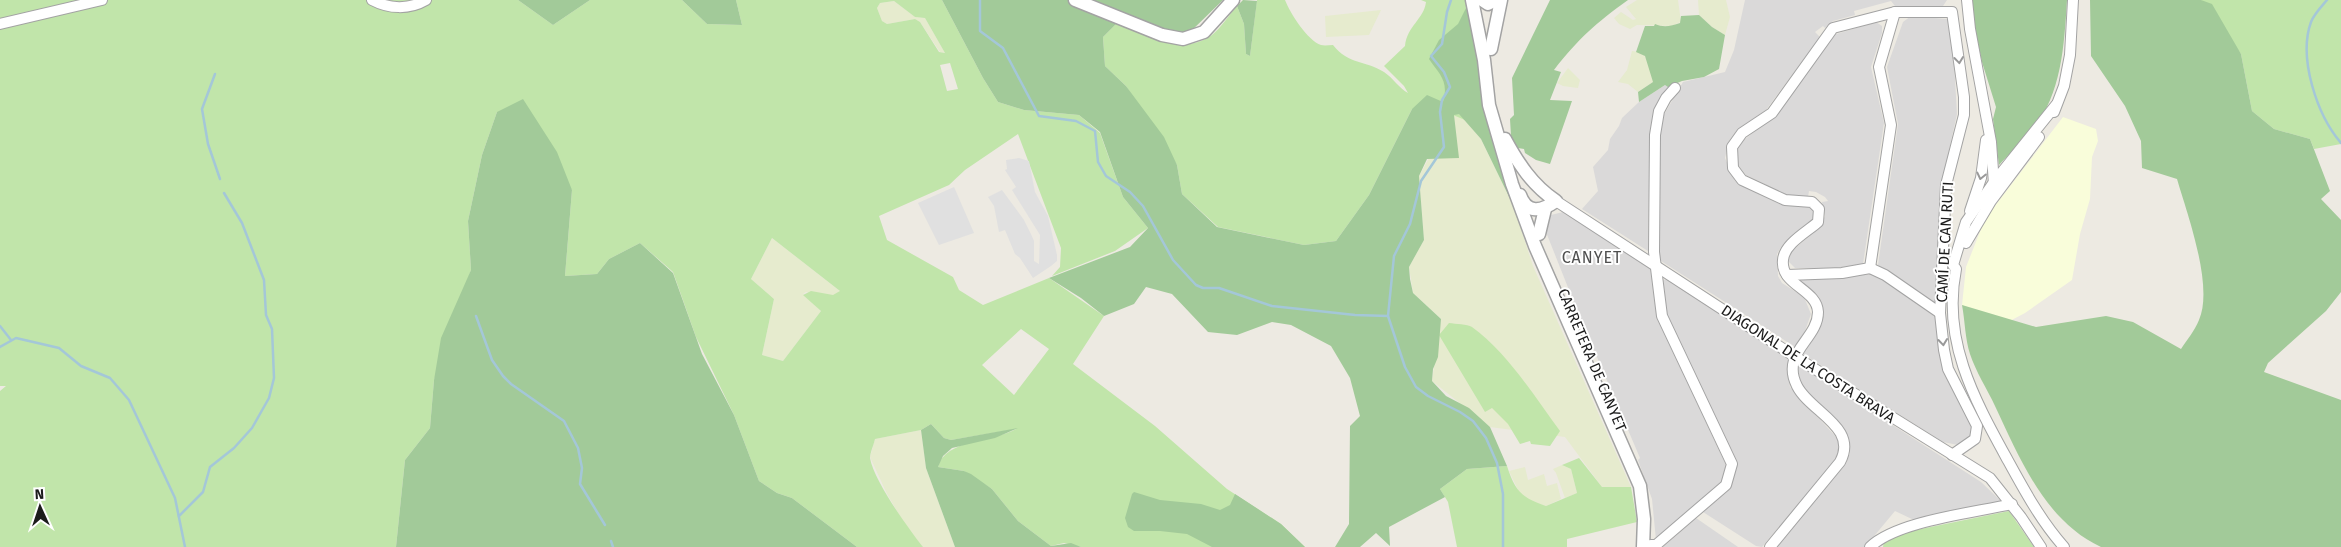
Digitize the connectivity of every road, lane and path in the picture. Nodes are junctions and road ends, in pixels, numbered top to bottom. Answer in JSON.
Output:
{"nodes":[{"id":1,"x":102,"y":0,"type":"edge"},
{"id":2,"x":372,"y":0,"type":"edge"},
{"id":3,"x":426,"y":0,"type":"edge"},
{"id":4,"x":1075,"y":0,"type":"edge"},
{"id":5,"x":1472,"y":0,"type":"edge"},
{"id":6,"x":1482,"y":0,"type":"edge"},
{"id":7,"x":1496,"y":0,"type":"edge"},
{"id":8,"x":1501,"y":0,"type":"edge"},
{"id":9,"x":1960,"y":0,"type":"edge"},
{"id":10,"x":1967,"y":0,"type":"edge"},
{"id":11,"x":2073,"y":0,"type":"edge"},
{"id":12,"x":1233,"y":1,"type":"edge"},
{"id":13,"x":1895,"y":12,"type":"junction"},
{"id":14,"x":0,"y":24,"type":"edge"},
{"id":15,"x":1970,"y":29,"type":"junction"},
{"id":16,"x":1488,"y":54,"type":"junction"},
{"id":17,"x":1676,"y":88,"type":"dead end"},
{"id":18,"x":2056,"y":105,"type":"junction"},
{"id":19,"x":1987,"y":129,"type":"junction"},
{"id":20,"x":1503,"y":134,"type":"junction"},
{"id":21,"x":1509,"y":171,"type":"junction"},
{"id":22,"x":1994,"y":182,"type":"junction"},
{"id":23,"x":1540,"y":190,"type":"junction"},
{"id":24,"x":1550,"y":205,"type":"junction"},
{"id":25,"x":1528,"y":207,"type":"junction"},
{"id":26,"x":1966,"y":222,"type":"junction"},
{"id":27,"x":1539,"y":234,"type":"junction"},
{"id":28,"x":1966,"y":243,"type":"junction"},
{"id":29,"x":1542,"y":258,"type":"junction"},
{"id":30,"x":1657,"y":265,"type":"junction"},
{"id":31,"x":1870,"y":268,"type":"junction"},
{"id":32,"x":1956,"y":269,"type":"junction"},
{"id":33,"x":1787,"y":275,"type":"junction"},
{"id":34,"x":1940,"y":314,"type":"junction"},
{"id":35,"x":1794,"y":356,"type":"junction"},
{"id":36,"x":1952,"y":455,"type":"junction"},
{"id":37,"x":2012,"y":504,"type":"junction"},
{"id":38,"x":1648,"y":546,"type":"edge"},
{"id":39,"x":1770,"y":547,"type":"edge"},
{"id":40,"x":1870,"y":547,"type":"edge"},
{"id":41,"x":2041,"y":547,"type":"edge"},
{"id":42,"x":2064,"y":547,"type":"edge"}],
"edges":[{"from":1,"to":14,"type":"street"},
{"from":2,"to":3,"type":"street"},
{"from":4,"to":12,"type":"street"},
{"from":5,"to":16,"type":"street"},
{"from":6,"to":7,"type":"street"},
{"from":6,"to":16,"type":"street","name":"CARRETERA DE CANYET"},
{"from":8,"to":16,"type":"street"},
{"from":9,"to":15,"type":"street","name":"CAMÍ DE CAN RUTI"},
{"from":10,"to":15,"type":"street","name":"CAMÍ DE CAN RUTI"},
{"from":11,"to":18,"type":"street"},
{"from":13,"to":31,"type":"street"},
{"from":13,"to":33,"type":"street"},
{"from":13,"to":34,"type":"street","name":"CAMÍ DE CAN RUTI","one_way":true},
{"from":15,"to":19,"type":"street","name":"CAMÍ DE CAN RUTI"},
{"from":16,"to":20,"type":"street","name":"CARRETERA DE CANYET"},
{"from":16,"to":21,"type":"street","name":"CARRETERA DE CANYET"},
{"from":17,"to":30,"type":"street"},
{"from":18,"to":22,"type":"street"},
{"from":18,"to":28,"type":"street"},
{"from":19,"to":22,"type":"street","name":"CAMÍ DE CAN RUTI"},
{"from":19,"to":26,"type":"street","name":"CAMÍ DE CAN RUTI","one_way":true},
{"from":20,"to":23,"type":"street"},
{"from":20,"to":25,"type":"street","name":"CARRETERA DE CANYET"},
{"from":21,"to":25,"type":"street"},
{"from":21,"to":29,"type":"street","name":"CARRETERA DE CANYET"},
{"from":22,"to":26,"type":"street"},
{"from":22,"to":28,"type":"street"},
{"from":23,"to":24,"type":"street"},
{"from":23,"to":25,"type":"street"},
{"from":24,"to":25,"type":"street"},
{"from":24,"to":27,"type":"street"},
{"from":24,"to":30,"type":"street","name":"DIAGONAL DE LA COSTA BRAVA"},
{"from":25,"to":27,"type":"street","name":"CARRETERA DE CANYET"},
{"from":25,"to":29,"type":"street"},
{"from":26,"to":32,"type":"street","name":"CAMÍ DE CAN RUTI"},
{"from":27,"to":38,"type":"street","name":"CARRETERA DE CANYET"},
{"from":28,"to":32,"type":"street"},
{"from":29,"to":38,"type":"street","name":"CARRETERA DE CANYET"},
{"from":30,"to":35,"type":"street","name":"DIAGONAL DE LA COSTA BRAVA"},
{"from":30,"to":38,"type":"street"},
{"from":31,"to":33,"type":"street"},
{"from":31,"to":34,"type":"street"},
{"from":32,"to":42,"type":"street"},
{"from":33,"to":35,"type":"street"},
{"from":34,"to":36,"type":"street","name":"CAMÍ DE CAN RUTI","one_way":true},
{"from":35,"to":36,"type":"street","name":"DIAGONAL DE LA COSTA BRAVA"},
{"from":35,"to":39,"type":"street"},
{"from":36,"to":37,"type":"street","name":"DIAGONAL DE LA COSTA BRAVA"},
{"from":37,"to":40,"type":"street"},
{"from":37,"to":41,"type":"street","name":"DIAGONAL DE LA COSTA BRAVA"}]}
